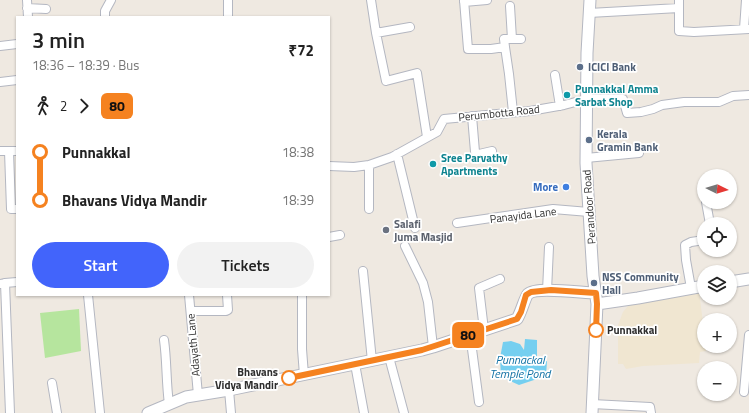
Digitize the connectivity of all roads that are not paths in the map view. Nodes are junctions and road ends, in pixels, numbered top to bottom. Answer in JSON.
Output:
{"nodes":[{"id":1,"x":111,"y":0,"type":"edge"},
{"id":2,"x":228,"y":0,"type":"edge"},
{"id":3,"x":371,"y":0,"type":"edge"},
{"id":4,"x":487,"y":0,"type":"edge"},
{"id":5,"x":590,"y":0,"type":"edge"},
{"id":6,"x":746,"y":0,"type":"edge"},
{"id":7,"x":464,"y":1,"type":"edge"},
{"id":8,"x":27,"y":4,"type":"edge"},
{"id":9,"x":679,"y":4,"type":"edge"},
{"id":10,"x":510,"y":6,"type":"dead end"},
{"id":11,"x":46,"y":9,"type":"dead end"},
{"id":12,"x":589,"y":13,"type":"junction"},
{"id":13,"x":28,"y":16,"type":"edge"},
{"id":14,"x":105,"y":16,"type":"edge"},
{"id":15,"x":228,"y":16,"type":"edge"},
{"id":16,"x":410,"y":27,"type":"dead end"},
{"id":17,"x":746,"y":29,"type":"edge"},
{"id":18,"x":376,"y":33,"type":"junction"},
{"id":19,"x":512,"y":39,"type":"junction"},
{"id":20,"x":521,"y":39,"type":"dead end"},
{"id":21,"x":16,"y":44,"type":"edge"},
{"id":22,"x":0,"y":46,"type":"edge"},
{"id":23,"x":505,"y":47,"type":"junction"},
{"id":24,"x":555,"y":75,"type":"dead end"},
{"id":25,"x":16,"y":80,"type":"edge"},
{"id":26,"x":0,"y":82,"type":"edge"},
{"id":27,"x":749,"y":95,"type":"edge"},
{"id":28,"x":587,"y":99,"type":"junction"},
{"id":29,"x":560,"y":106,"type":"junction"},
{"id":30,"x":513,"y":112,"type":"junction"},
{"id":31,"x":472,"y":116,"type":"junction"},
{"id":32,"x":427,"y":137,"type":"junction"},
{"id":33,"x":0,"y":151,"type":"edge"},
{"id":34,"x":13,"y":151,"type":"edge"},
{"id":35,"x":492,"y":151,"type":"dead end"},
{"id":36,"x":639,"y":153,"type":"dead end"},
{"id":37,"x":397,"y":154,"type":"junction"},
{"id":38,"x":586,"y":158,"type":"junction"},
{"id":39,"x":369,"y":165,"type":"junction"},
{"id":40,"x":330,"y":166,"type":"edge"},
{"id":41,"x":16,"y":209,"type":"edge"},
{"id":42,"x":369,"y":209,"type":"dead end"},
{"id":43,"x":589,"y":212,"type":"junction"},
{"id":44,"x":457,"y":223,"type":"dead end"},
{"id":45,"x":415,"y":228,"type":"dead end"},
{"id":46,"x":340,"y":235,"type":"dead end"},
{"id":47,"x":330,"y":237,"type":"edge"},
{"id":48,"x":697,"y":241,"type":"edge"},
{"id":49,"x":404,"y":246,"type":"dead end"},
{"id":50,"x":549,"y":247,"type":"dead end"},
{"id":51,"x":363,"y":271,"type":"dead end"},
{"id":52,"x":500,"y":279,"type":"dead end"},
{"id":53,"x":749,"y":279,"type":"edge"},
{"id":54,"x":737,"y":281,"type":"edge"},
{"id":55,"x":16,"y":282,"type":"edge"},
{"id":56,"x":2,"y":284,"type":"edge"},
{"id":57,"x":697,"y":287,"type":"edge"},
{"id":58,"x":691,"y":288,"type":"junction"},
{"id":59,"x":547,"y":291,"type":"junction"},
{"id":60,"x":88,"y":296,"type":"edge"},
{"id":61,"x":189,"y":296,"type":"edge"},
{"id":62,"x":227,"y":296,"type":"edge"},
{"id":63,"x":302,"y":296,"type":"edge"},
{"id":64,"x":596,"y":299,"type":"junction"},
{"id":65,"x":190,"y":311,"type":"junction"},
{"id":66,"x":484,"y":330,"type":"junction"},
{"id":67,"x":470,"y":334,"type":"junction"},
{"id":68,"x":749,"y":335,"type":"edge"},
{"id":69,"x":164,"y":340,"type":"dead end"},
{"id":70,"x":433,"y":347,"type":"junction"},
{"id":71,"x":389,"y":357,"type":"junction"},
{"id":72,"x":372,"y":360,"type":"junction"},
{"id":73,"x":356,"y":364,"type":"junction"},
{"id":74,"x":304,"y":375,"type":"junction"},
{"id":75,"x":52,"y":383,"type":"dead end"},
{"id":76,"x":229,"y":390,"type":"junction"},
{"id":77,"x":744,"y":392,"type":"dead end"},
{"id":78,"x":198,"y":395,"type":"junction"},
{"id":79,"x":479,"y":402,"type":"dead end"},
{"id":80,"x":169,"y":404,"type":"junction"},
{"id":81,"x":592,"y":409,"type":"edge"},
{"id":82,"x":155,"y":411,"type":"edge"},
{"id":83,"x":10,"y":413,"type":"edge"},
{"id":84,"x":57,"y":413,"type":"edge"},
{"id":85,"x":100,"y":413,"type":"edge"},
{"id":86,"x":231,"y":413,"type":"edge"},
{"id":87,"x":364,"y":413,"type":"edge"},
{"id":88,"x":404,"y":413,"type":"edge"},
{"id":89,"x":651,"y":413,"type":"edge"}],
"edges":[{"from":1,"to":14,"type":"street"},
{"from":2,"to":15,"type":"street"},
{"from":3,"to":18,"type":"street"},
{"from":4,"to":7,"type":"street"},
{"from":5,"to":12,"type":"street","name":"Perandoor Road"},
{"from":6,"to":17,"type":"street"},
{"from":7,"to":23,"type":"street"},
{"from":8,"to":11,"type":"street"},
{"from":8,"to":13,"type":"street"},
{"from":9,"to":12,"type":"street"},
{"from":9,"to":17,"type":"street"},
{"from":10,"to":19,"type":"street"},
{"from":12,"to":28,"type":"street","name":"Perandoor Road"},
{"from":16,"to":18,"type":"street"},
{"from":18,"to":32,"type":"street"},
{"from":19,"to":20,"type":"street"},
{"from":19,"to":23,"type":"street"},
{"from":21,"to":22,"type":"street"},
{"from":23,"to":30,"type":"street"},
{"from":24,"to":29,"type":"street"},
{"from":25,"to":26,"type":"street"},
{"from":27,"to":28,"type":"street","name":"Perumbotta Road"},
{"from":28,"to":29,"type":"street","name":"Perumbotta Road"},
{"from":28,"to":38,"type":"street","name":"Perandoor Road"},
{"from":29,"to":30,"type":"street","name":"Perumbotta Road"},
{"from":30,"to":31,"type":"street","name":"Perumbotta Road"},
{"from":31,"to":32,"type":"street","name":"Perumbotta Road"},
{"from":31,"to":35,"type":"street"},
{"from":32,"to":37,"type":"street","name":"Perumbotta Road"},
{"from":33,"to":34,"type":"street"},
{"from":34,"to":41,"type":"street"},
{"from":36,"to":38,"type":"street"},
{"from":37,"to":39,"type":"street","name":"Perumbotta Road"},
{"from":37,"to":45,"type":"street"},
{"from":38,"to":43,"type":"street","name":"Perandoor Road"},
{"from":39,"to":40,"type":"street","name":"Perumbotta Road"},
{"from":39,"to":42,"type":"street"},
{"from":43,"to":44,"type":"street","name":"Panayida Lane"},
{"from":43,"to":64,"type":"street","name":"Perandoor Road"},
{"from":46,"to":47,"type":"street"},
{"from":48,"to":58,"type":"street"},
{"from":49,"to":70,"type":"street"},
{"from":50,"to":59,"type":"street"},
{"from":51,"to":72,"type":"street"},
{"from":52,"to":66,"type":"street"},
{"from":53,"to":54,"type":"street"},
{"from":55,"to":56,"type":"street"},
{"from":56,"to":83,"type":"street"},
{"from":57,"to":58,"type":"street"},
{"from":58,"to":64,"type":"street"},
{"from":59,"to":64,"type":"street"},
{"from":59,"to":66,"type":"street"},
{"from":60,"to":85,"type":"street"},
{"from":61,"to":65,"type":"street","name":"Adayath Lane"},
{"from":62,"to":65,"type":"street"},
{"from":63,"to":74,"type":"street"},
{"from":64,"to":81,"type":"street","name":"Perandoor Road"},
{"from":65,"to":78,"type":"street","name":"Adayath Lane"},
{"from":66,"to":67,"type":"street"},
{"from":67,"to":70,"type":"street"},
{"from":67,"to":79,"type":"street"},
{"from":68,"to":77,"type":"street"},
{"from":69,"to":80,"type":"street"},
{"from":70,"to":71,"type":"street"},
{"from":71,"to":72,"type":"street"},
{"from":71,"to":88,"type":"street"},
{"from":72,"to":73,"type":"street"},
{"from":73,"to":74,"type":"street"},
{"from":73,"to":87,"type":"street"},
{"from":74,"to":76,"type":"street"},
{"from":75,"to":84,"type":"street"},
{"from":76,"to":78,"type":"street"},
{"from":76,"to":86,"type":"street"},
{"from":78,"to":80,"type":"street"},
{"from":80,"to":82,"type":"street"},
{"from":81,"to":89,"type":"street"}]}
